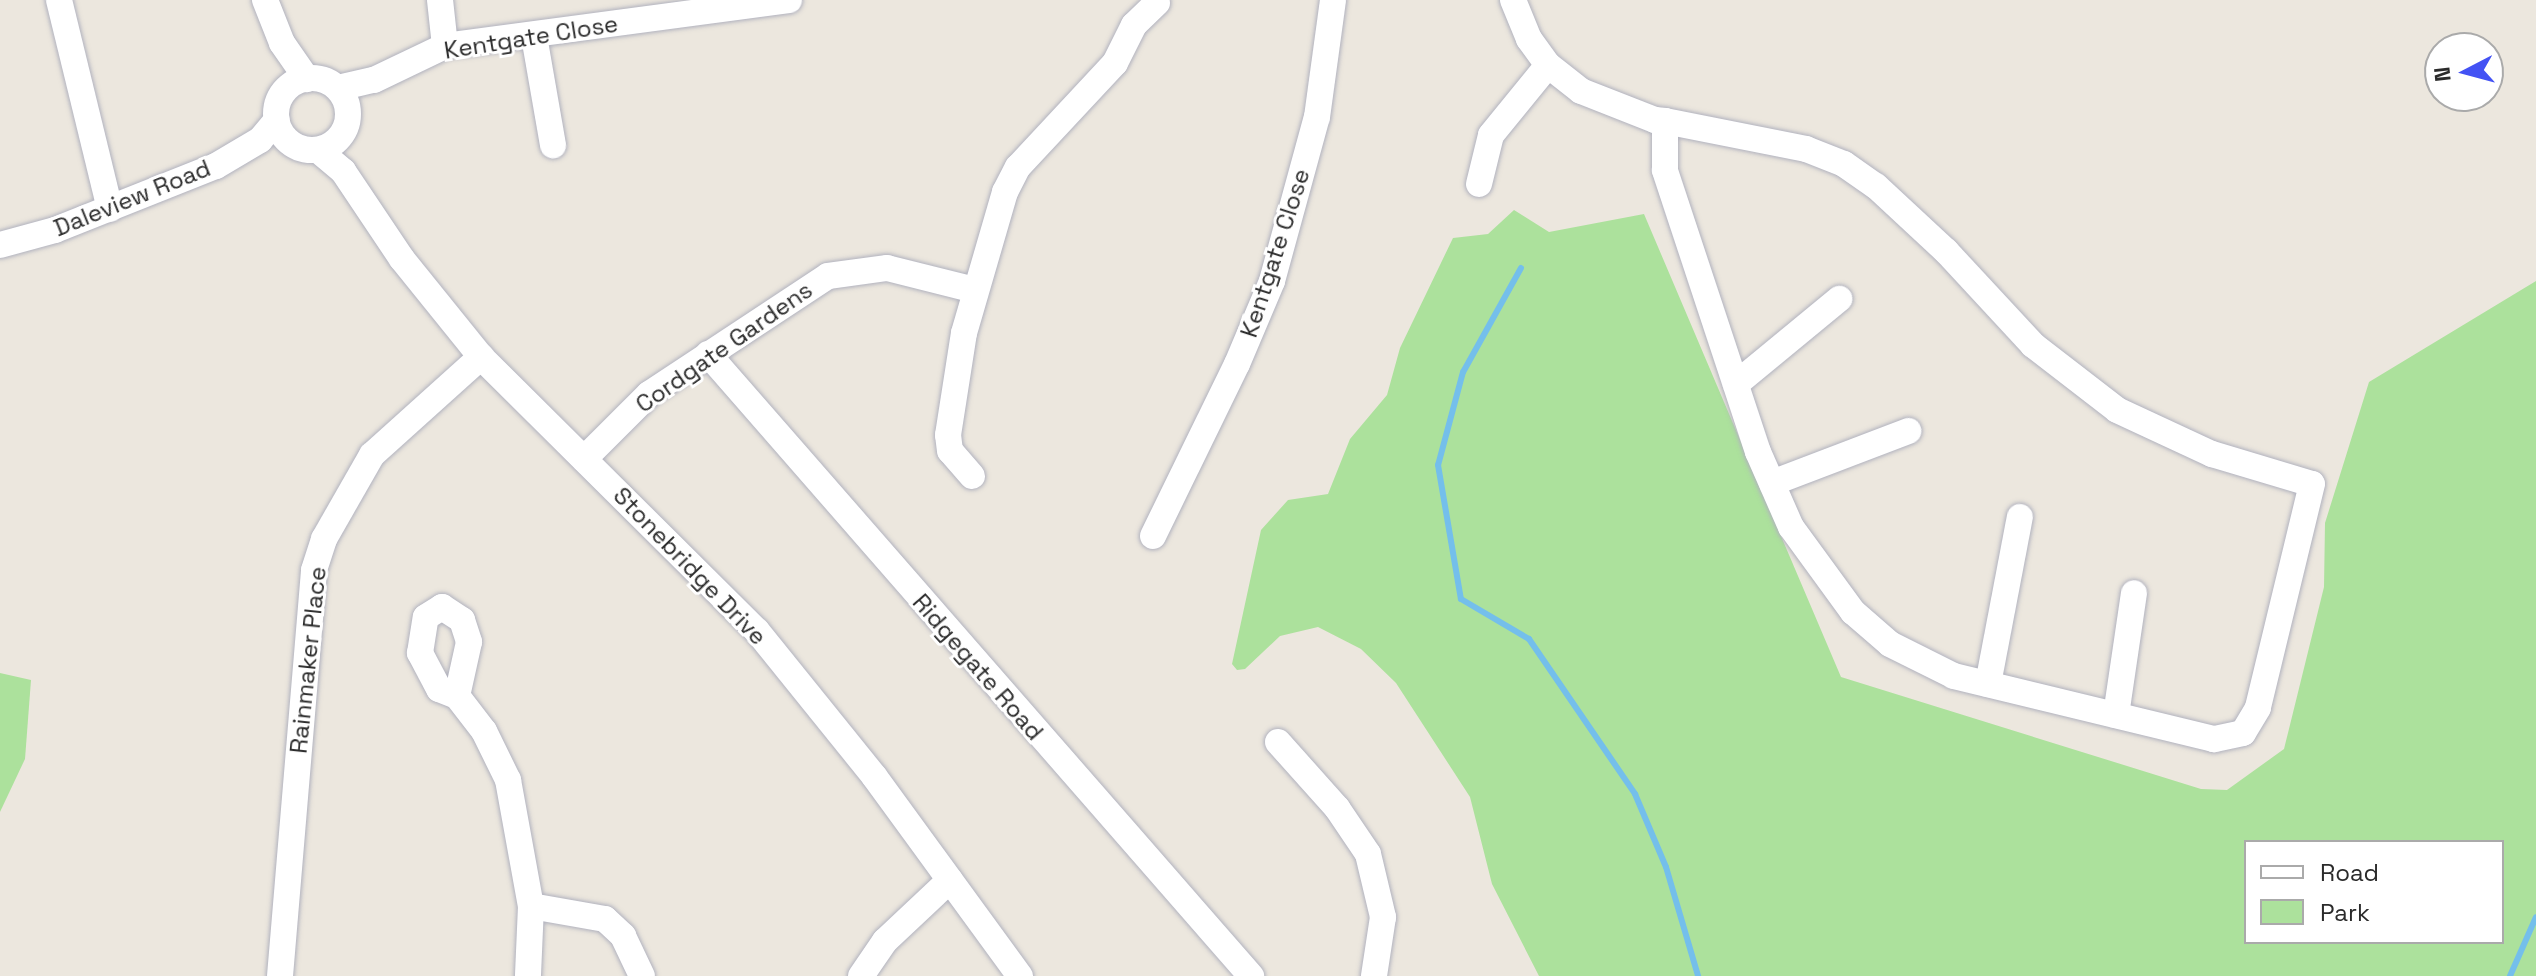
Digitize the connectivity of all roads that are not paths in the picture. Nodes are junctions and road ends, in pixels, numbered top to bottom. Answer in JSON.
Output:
{"nodes":[{"id":1,"x":59,"y":0,"type":"edge"},
{"id":2,"x":265,"y":0,"type":"edge"},
{"id":3,"x":440,"y":0,"type":"edge"},
{"id":4,"x":789,"y":0,"type":"edge"},
{"id":5,"x":1333,"y":0,"type":"edge"},
{"id":6,"x":1513,"y":0,"type":"edge"},
{"id":7,"x":1157,"y":3,"type":"dead end"},
{"id":8,"x":534,"y":36,"type":"junction"},
{"id":9,"x":445,"y":46,"type":"junction"},
{"id":10,"x":1548,"y":65,"type":"junction"},
{"id":11,"x":297,"y":84,"type":"junction"},
{"id":12,"x":343,"y":98,"type":"junction"},
{"id":13,"x":1665,"y":121,"type":"junction"},
{"id":14,"x":275,"y":134,"type":"junction"},
{"id":15,"x":328,"y":145,"type":"junction"},
{"id":16,"x":553,"y":145,"type":"dead end"},
{"id":17,"x":1479,"y":184,"type":"dead end"},
{"id":18,"x":110,"y":209,"type":"junction"},
{"id":19,"x":0,"y":245,"type":"edge"},
{"id":20,"x":975,"y":290,"type":"junction"},
{"id":21,"x":1839,"y":299,"type":"dead end"},
{"id":22,"x":708,"y":354,"type":"junction"},
{"id":23,"x":481,"y":357,"type":"junction"},
{"id":24,"x":1736,"y":384,"type":"junction"},
{"id":25,"x":1908,"y":431,"type":"dead end"},
{"id":26,"x":584,"y":459,"type":"junction"},
{"id":27,"x":972,"y":476,"type":"dead end"},
{"id":28,"x":1772,"y":483,"type":"junction"},
{"id":29,"x":2020,"y":517,"type":"dead end"},
{"id":30,"x":1153,"y":536,"type":"dead end"},
{"id":31,"x":2134,"y":593,"type":"dead end"},
{"id":32,"x":1988,"y":684,"type":"junction"},
{"id":33,"x":457,"y":696,"type":"dead end"},
{"id":34,"x":2116,"y":715,"type":"junction"},
{"id":35,"x":1278,"y":742,"type":"dead end"},
{"id":36,"x":950,"y":880,"type":"junction"},
{"id":37,"x":531,"y":906,"type":"junction"},
{"id":38,"x":280,"y":976,"type":"edge"},
{"id":39,"x":528,"y":976,"type":"edge"},
{"id":40,"x":642,"y":976,"type":"edge"},
{"id":41,"x":861,"y":976,"type":"edge"},
{"id":42,"x":1020,"y":976,"type":"edge"},
{"id":43,"x":1251,"y":976,"type":"edge"},
{"id":44,"x":1374,"y":976,"type":"edge"}],
"edges":[{"from":1,"to":18,"type":"street"},
{"from":2,"to":11,"type":"street"},
{"from":3,"to":9,"type":"street"},
{"from":4,"to":8,"type":"street","name":"Kentgate Close"},
{"from":5,"to":30,"type":"street","name":"Kentgate Close"},
{"from":6,"to":10,"type":"street"},
{"from":7,"to":20,"type":"street"},
{"from":8,"to":9,"type":"street","name":"Kentgate Close"},
{"from":8,"to":16,"type":"street"},
{"from":9,"to":12,"type":"street","name":"Kentgate Close"},
{"from":10,"to":13,"type":"street"},
{"from":10,"to":17,"type":"street"},
{"from":11,"to":12,"type":"street"},
{"from":11,"to":14,"type":"street"},
{"from":12,"to":15,"type":"street"},
{"from":13,"to":24,"type":"street"},
{"from":13,"to":34,"type":"street"},
{"from":14,"to":15,"type":"street"},
{"from":14,"to":18,"type":"street","name":"Daleview Road"},
{"from":15,"to":23,"type":"street","name":"Stonebridge Drive"},
{"from":18,"to":19,"type":"street","name":"Daleview Road"},
{"from":20,"to":22,"type":"street","name":"Cordgate Gardens"},
{"from":20,"to":27,"type":"street"},
{"from":21,"to":24,"type":"street"},
{"from":22,"to":26,"type":"street","name":"Cordgate Gardens"},
{"from":22,"to":43,"type":"street","name":"Ridgegate Road"},
{"from":23,"to":26,"type":"street","name":"Stonebridge Drive"},
{"from":23,"to":38,"type":"street","name":"Rainmaker Place"},
{"from":24,"to":28,"type":"street"},
{"from":25,"to":28,"type":"street"},
{"from":26,"to":36,"type":"street","name":"Stonebridge Drive"},
{"from":28,"to":32,"type":"street"},
{"from":29,"to":32,"type":"street"},
{"from":31,"to":34,"type":"street"},
{"from":32,"to":34,"type":"street"},
{"from":33,"to":37,"type":"street"},
{"from":35,"to":44,"type":"street"},
{"from":36,"to":41,"type":"street"},
{"from":36,"to":42,"type":"street","name":"Stonebridge Drive"},
{"from":37,"to":39,"type":"street"},
{"from":37,"to":40,"type":"street"}]}
